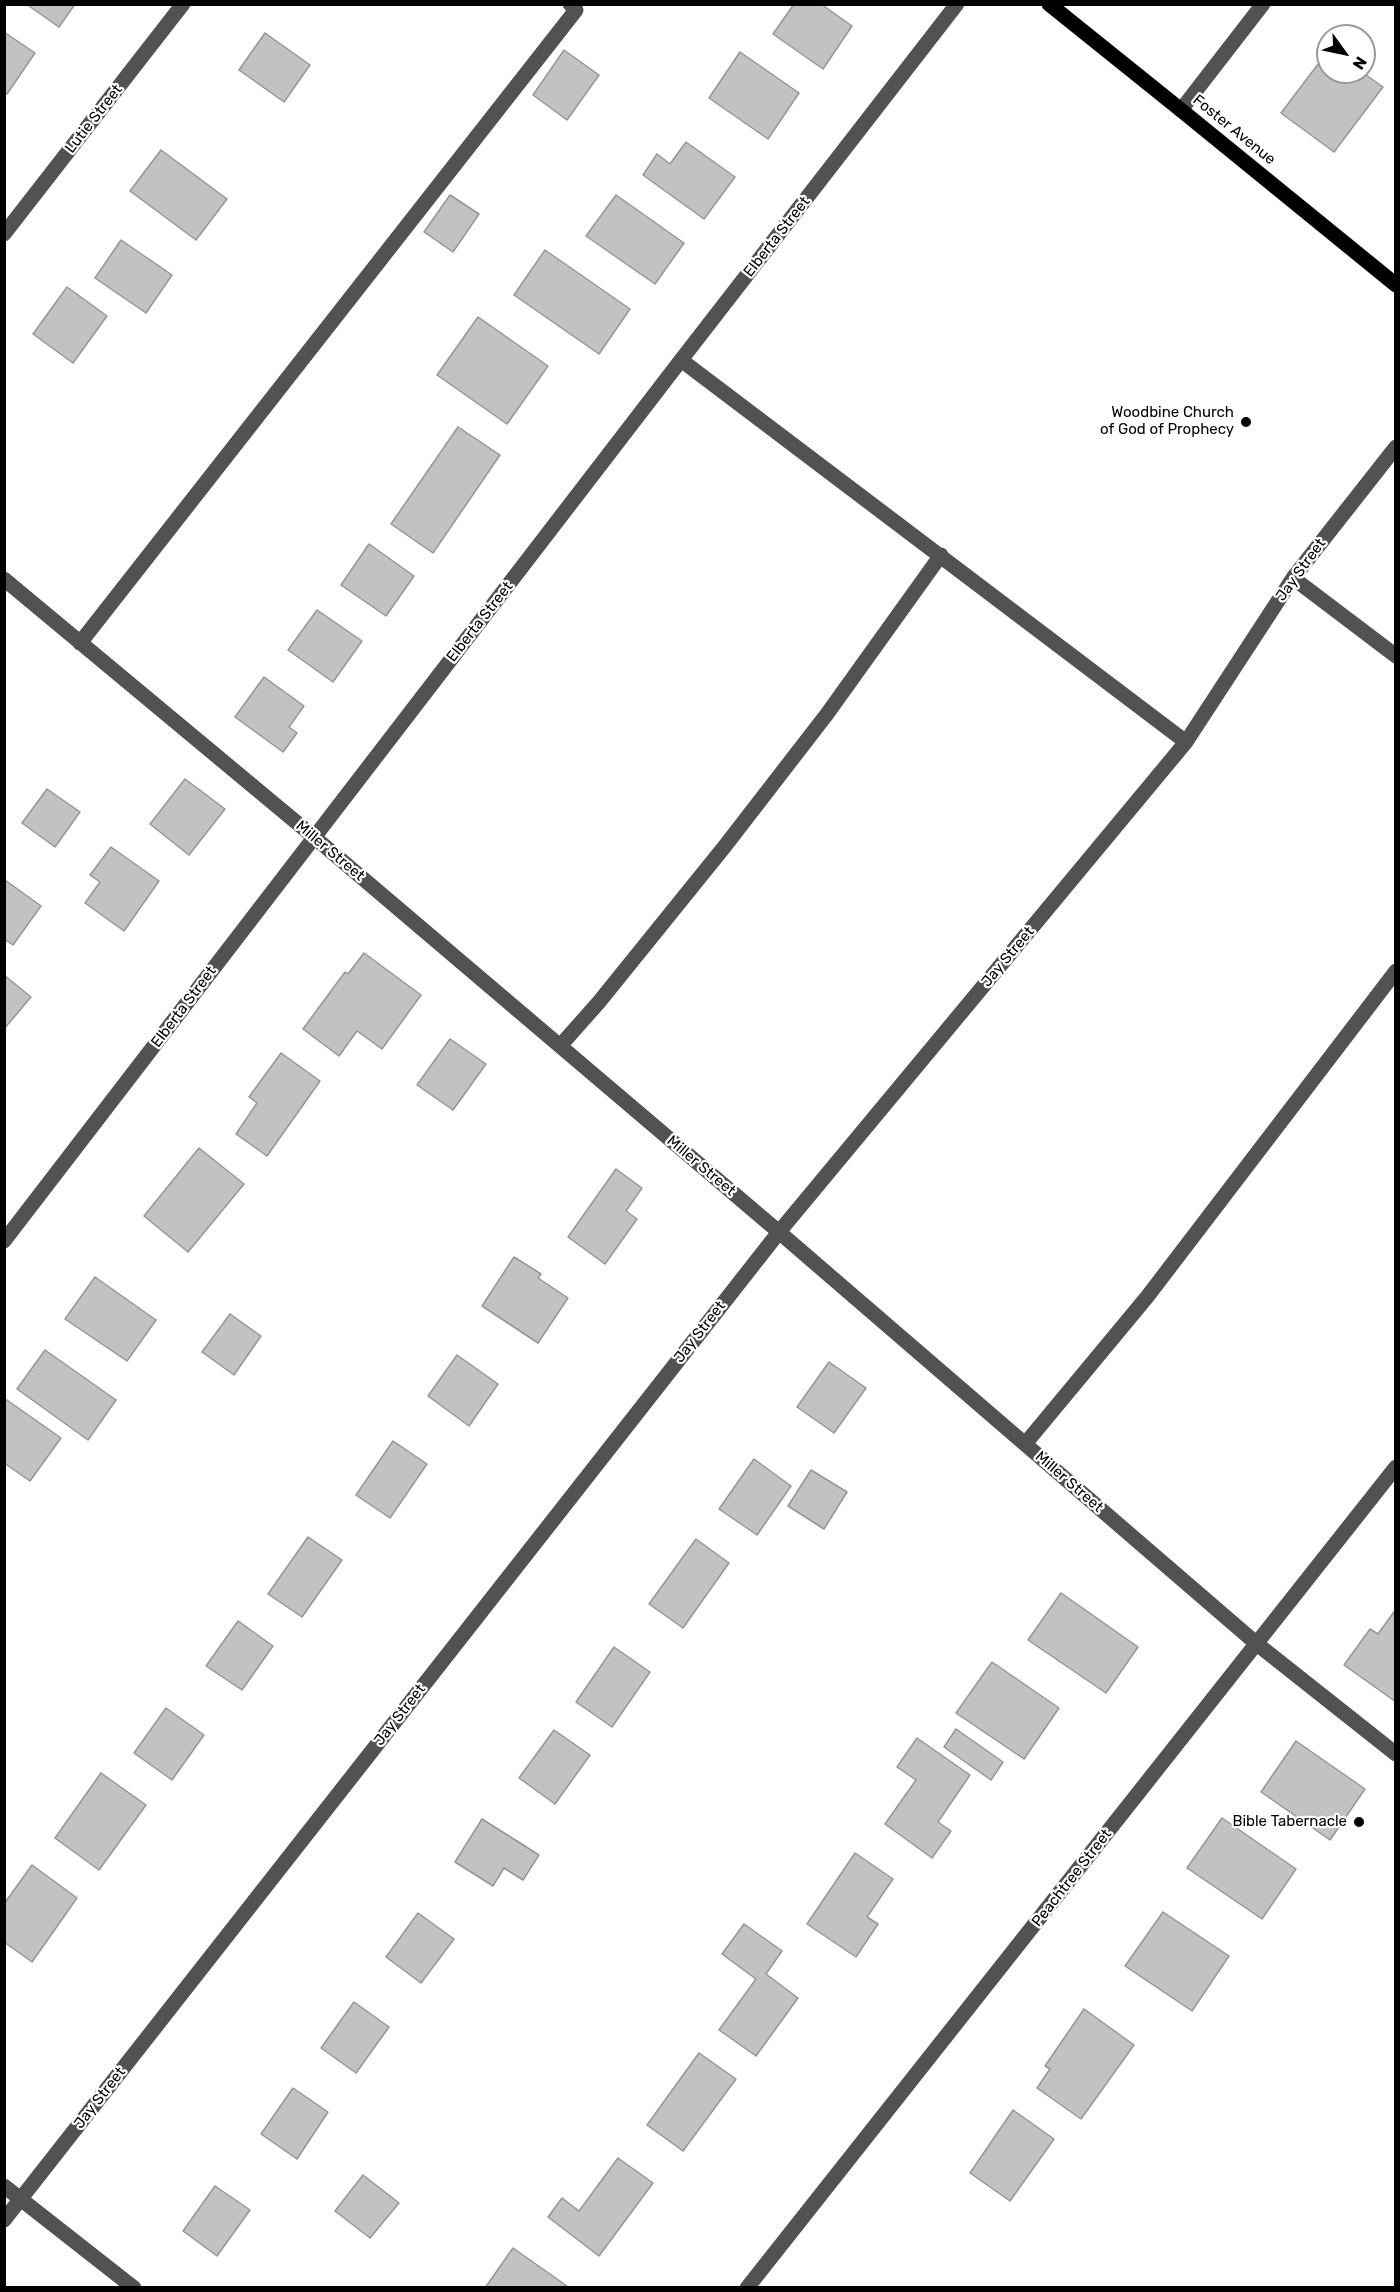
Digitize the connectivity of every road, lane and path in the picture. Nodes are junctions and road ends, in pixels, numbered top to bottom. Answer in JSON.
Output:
{"nodes":[{"id":1,"x":183,"y":4,"type":"edge"},
{"id":2,"x":570,"y":4,"type":"edge"},
{"id":3,"x":957,"y":4,"type":"edge"},
{"id":4,"x":1049,"y":4,"type":"edge"},
{"id":5,"x":1263,"y":4,"type":"edge"},
{"id":6,"x":1181,"y":110,"type":"junction"},
{"id":7,"x":4,"y":234,"type":"edge"},
{"id":8,"x":1395,"y":285,"type":"edge"},
{"id":9,"x":681,"y":360,"type":"junction"},
{"id":10,"x":1395,"y":447,"type":"edge"},
{"id":11,"x":941,"y":555,"type":"junction"},
{"id":12,"x":1293,"y":578,"type":"junction"},
{"id":13,"x":4,"y":579,"type":"edge"},
{"id":14,"x":81,"y":643,"type":"junction"},
{"id":15,"x":1395,"y":656,"type":"edge"},
{"id":16,"x":1186,"y":742,"type":"junction"},
{"id":17,"x":314,"y":837,"type":"junction"},
{"id":18,"x":1395,"y":970,"type":"edge"},
{"id":19,"x":560,"y":1046,"type":"junction"},
{"id":20,"x":779,"y":1232,"type":"junction"},
{"id":21,"x":4,"y":1241,"type":"edge"},
{"id":22,"x":1025,"y":1444,"type":"junction"},
{"id":23,"x":1395,"y":1467,"type":"edge"},
{"id":24,"x":1257,"y":1644,"type":"junction"},
{"id":25,"x":1395,"y":1754,"type":"edge"},
{"id":26,"x":4,"y":2186,"type":"edge"},
{"id":27,"x":21,"y":2199,"type":"junction"},
{"id":28,"x":4,"y":2220,"type":"edge"},
{"id":29,"x":134,"y":2288,"type":"edge"},
{"id":30,"x":747,"y":2288,"type":"edge"}],
"edges":[{"from":1,"to":7,"type":"street","name":"Lutie Street"},
{"from":2,"to":14,"type":"street"},
{"from":3,"to":9,"type":"street","name":"Elberta Street"},
{"from":4,"to":6,"type":"main road","name":"Foster Avenue"},
{"from":5,"to":6,"type":"street"},
{"from":6,"to":8,"type":"main road","name":"Foster Avenue"},
{"from":9,"to":11,"type":"street"},
{"from":9,"to":17,"type":"street","name":"Elberta Street"},
{"from":10,"to":12,"type":"street","name":"Jay Street"},
{"from":11,"to":16,"type":"street"},
{"from":11,"to":19,"type":"street"},
{"from":12,"to":15,"type":"street"},
{"from":12,"to":16,"type":"street","name":"Jay Street"},
{"from":13,"to":14,"type":"street","name":"Miller Street"},
{"from":14,"to":17,"type":"street","name":"Miller Street"},
{"from":16,"to":20,"type":"street","name":"Jay Street"},
{"from":17,"to":19,"type":"street","name":"Miller Street"},
{"from":17,"to":21,"type":"street","name":"Elberta Street"},
{"from":18,"to":22,"type":"street"},
{"from":19,"to":20,"type":"street","name":"Miller Street"},
{"from":20,"to":22,"type":"street","name":"Miller Street"},
{"from":20,"to":27,"type":"street","name":"Jay Street"},
{"from":22,"to":24,"type":"street","name":"Miller Street"},
{"from":23,"to":24,"type":"street","name":"Peachtree Street"},
{"from":24,"to":25,"type":"street","name":"Miller Street"},
{"from":24,"to":30,"type":"street","name":"Peachtree Street"},
{"from":26,"to":27,"type":"street"},
{"from":27,"to":28,"type":"street","name":"Jay Street"},
{"from":27,"to":29,"type":"street"}]}
